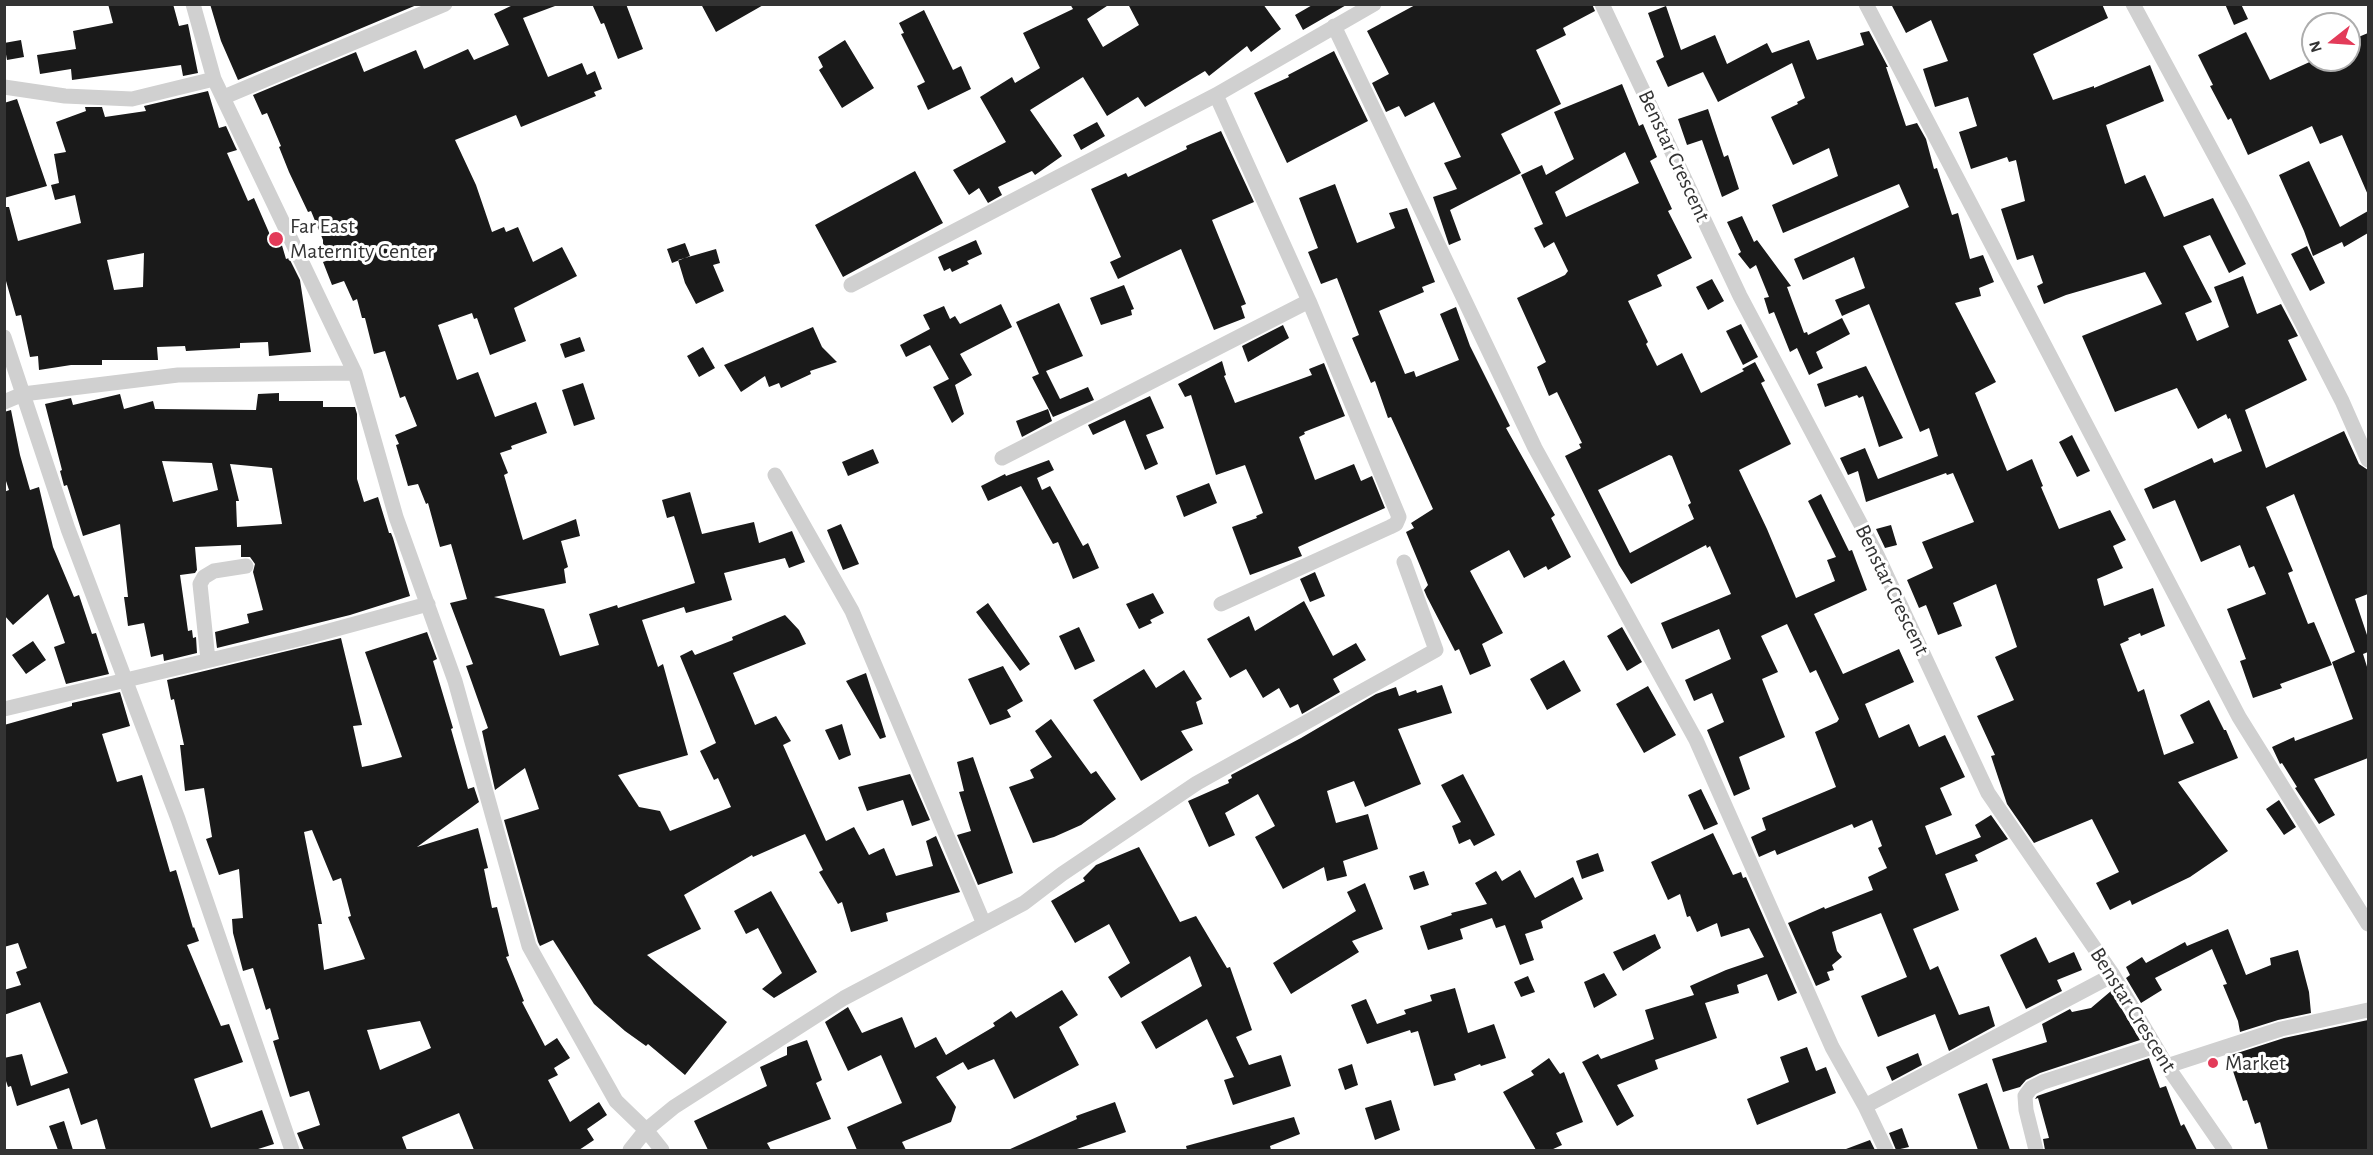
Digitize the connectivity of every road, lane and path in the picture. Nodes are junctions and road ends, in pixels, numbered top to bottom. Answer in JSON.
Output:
{"nodes":[{"id":1,"x":193,"y":4,"type":"edge"},
{"id":2,"x":445,"y":4,"type":"edge"},
{"id":3,"x":1374,"y":4,"type":"edge"},
{"id":4,"x":1602,"y":4,"type":"edge"},
{"id":5,"x":1866,"y":4,"type":"edge"},
{"id":6,"x":2133,"y":4,"type":"edge"},
{"id":7,"x":1334,"y":26,"type":"junction"},
{"id":8,"x":214,"y":79,"type":"junction"},
{"id":9,"x":4,"y":87,"type":"edge"},
{"id":10,"x":1216,"y":96,"type":"junction"},
{"id":11,"x":224,"y":97,"type":"junction"},
{"id":12,"x":851,"y":285,"type":"dead end"},
{"id":13,"x":1309,"y":301,"type":"junction"},
{"id":14,"x":4,"y":337,"type":"edge"},
{"id":15,"x":355,"y":373,"type":"junction"},
{"id":16,"x":24,"y":394,"type":"junction"},
{"id":17,"x":4,"y":402,"type":"edge"},
{"id":18,"x":1002,"y":458,"type":"dead end"},
{"id":19,"x":2368,"y":460,"type":"edge"},
{"id":20,"x":775,"y":475,"type":"dead end"},
{"id":21,"x":1404,"y":562,"type":"dead end"},
{"id":22,"x":246,"y":566,"type":"dead end"},
{"id":23,"x":429,"y":604,"type":"junction"},
{"id":24,"x":1221,"y":604,"type":"dead end"},
{"id":25,"x":208,"y":660,"type":"junction"},
{"id":26,"x":124,"y":680,"type":"junction"},
{"id":27,"x":4,"y":709,"type":"edge"},
{"id":28,"x":984,"y":924,"type":"junction"},
{"id":29,"x":2368,"y":924,"type":"edge"},
{"id":30,"x":2113,"y":975,"type":"junction"},
{"id":31,"x":2368,"y":1010,"type":"edge"},
{"id":32,"x":2156,"y":1046,"type":"junction"},
{"id":33,"x":2167,"y":1066,"type":"junction"},
{"id":34,"x":1865,"y":1106,"type":"junction"},
{"id":35,"x":646,"y":1130,"type":"junction"},
{"id":36,"x":292,"y":1150,"type":"edge"},
{"id":37,"x":630,"y":1150,"type":"edge"},
{"id":38,"x":662,"y":1150,"type":"edge"},
{"id":39,"x":1886,"y":1150,"type":"edge"},
{"id":40,"x":2036,"y":1150,"type":"edge"},
{"id":41,"x":2225,"y":1150,"type":"edge"}],
"edges":[{"from":1,"to":8,"type":"street"},
{"from":2,"to":11,"type":"street"},
{"from":3,"to":7,"type":"street"},
{"from":4,"to":30,"type":"street","name":"Benstar Crescent"},
{"from":5,"to":29,"type":"street"},
{"from":6,"to":19,"type":"street"},
{"from":7,"to":10,"type":"street"},
{"from":7,"to":34,"type":"street"},
{"from":8,"to":9,"type":"street"},
{"from":8,"to":11,"type":"street"},
{"from":10,"to":12,"type":"street"},
{"from":10,"to":13,"type":"street"},
{"from":11,"to":15,"type":"street"},
{"from":13,"to":18,"type":"street"},
{"from":13,"to":24,"type":"street"},
{"from":14,"to":16,"type":"street"},
{"from":15,"to":16,"type":"street"},
{"from":15,"to":23,"type":"street"},
{"from":16,"to":17,"type":"street"},
{"from":16,"to":26,"type":"street"},
{"from":20,"to":28,"type":"street"},
{"from":21,"to":28,"type":"street"},
{"from":22,"to":25,"type":"street"},
{"from":23,"to":25,"type":"street"},
{"from":23,"to":35,"type":"street"},
{"from":25,"to":26,"type":"street"},
{"from":26,"to":27,"type":"street"},
{"from":26,"to":36,"type":"street"},
{"from":28,"to":35,"type":"street"},
{"from":30,"to":32,"type":"street","name":"Benstar Crescent"},
{"from":30,"to":34,"type":"street"},
{"from":31,"to":33,"type":"street"},
{"from":32,"to":33,"type":"street","name":"Benstar Crescent"},
{"from":32,"to":40,"type":"street"},
{"from":33,"to":41,"type":"street","name":"Benstar Crescent"},
{"from":34,"to":39,"type":"street"},
{"from":35,"to":37,"type":"street"},
{"from":35,"to":38,"type":"street"}]}
